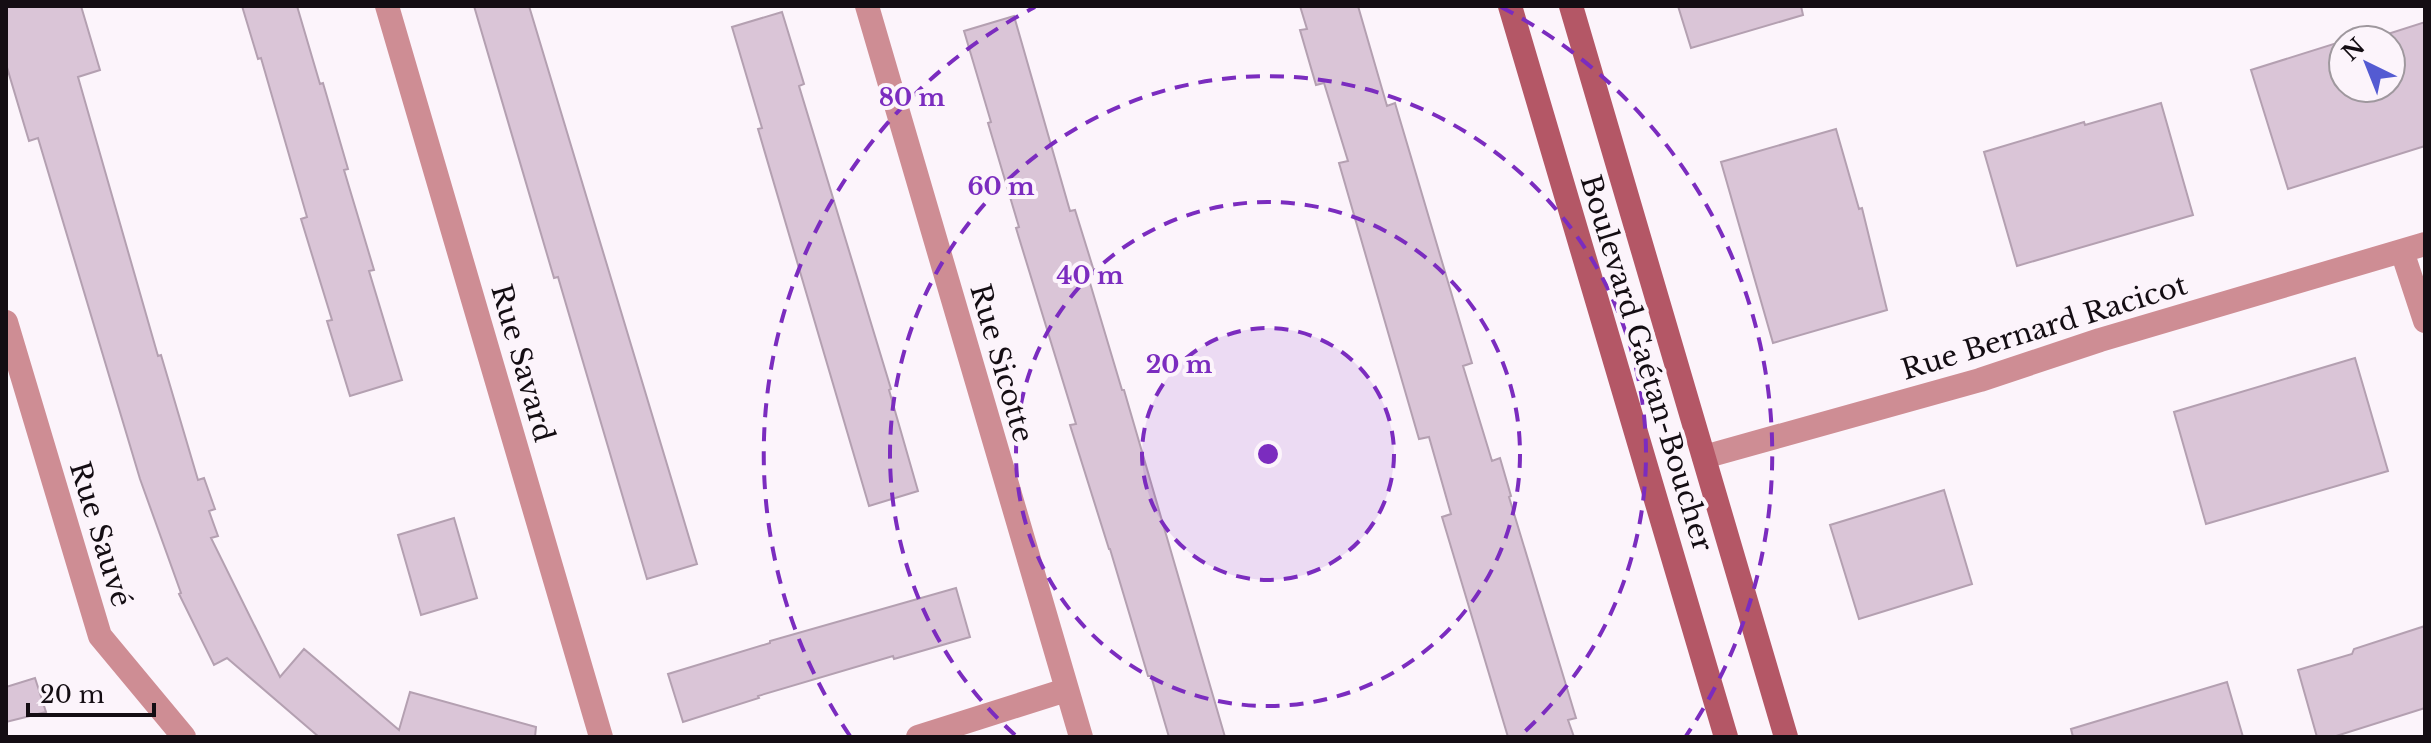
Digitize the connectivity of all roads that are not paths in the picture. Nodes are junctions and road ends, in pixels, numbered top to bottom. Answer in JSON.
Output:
{"nodes":[{"id":1,"x":387,"y":6,"type":"edge"},
{"id":2,"x":867,"y":6,"type":"edge"},
{"id":3,"x":1510,"y":6,"type":"edge"},
{"id":4,"x":1571,"y":6,"type":"edge"},
{"id":5,"x":2413,"y":247,"type":"edge"},
{"id":6,"x":2425,"y":321,"type":"edge"},
{"id":7,"x":6,"y":322,"type":"edge"},
{"id":8,"x":1704,"y":457,"type":"junction"},
{"id":9,"x":1066,"y":690,"type":"junction"},
{"id":10,"x":184,"y":737,"type":"edge"},
{"id":11,"x":601,"y":737,"type":"edge"},
{"id":12,"x":918,"y":737,"type":"edge"},
{"id":13,"x":1081,"y":737,"type":"edge"},
{"id":14,"x":1726,"y":737,"type":"edge"},
{"id":15,"x":1786,"y":737,"type":"edge"}],
"edges":[{"from":1,"to":11,"type":"street","name":"Rue Savard"},
{"from":2,"to":9,"type":"street","name":"Rue Sicotte"},
{"from":3,"to":14,"type":"main road","name":"Boulevard Gaétan-Boucher"},
{"from":4,"to":8,"type":"main road","name":"Boulevard Gaétan-Boucher"},
{"from":5,"to":6,"type":"street","name":"Rue Bernard Racicot"},
{"from":5,"to":8,"type":"street","name":"Rue Bernard Racicot"},
{"from":7,"to":10,"type":"street","name":"Rue Sauvé"},
{"from":8,"to":15,"type":"main road","name":"Boulevard Gaétan-Boucher"},
{"from":9,"to":12,"type":"street"},
{"from":9,"to":13,"type":"street","name":"Rue Sicotte"}]}
